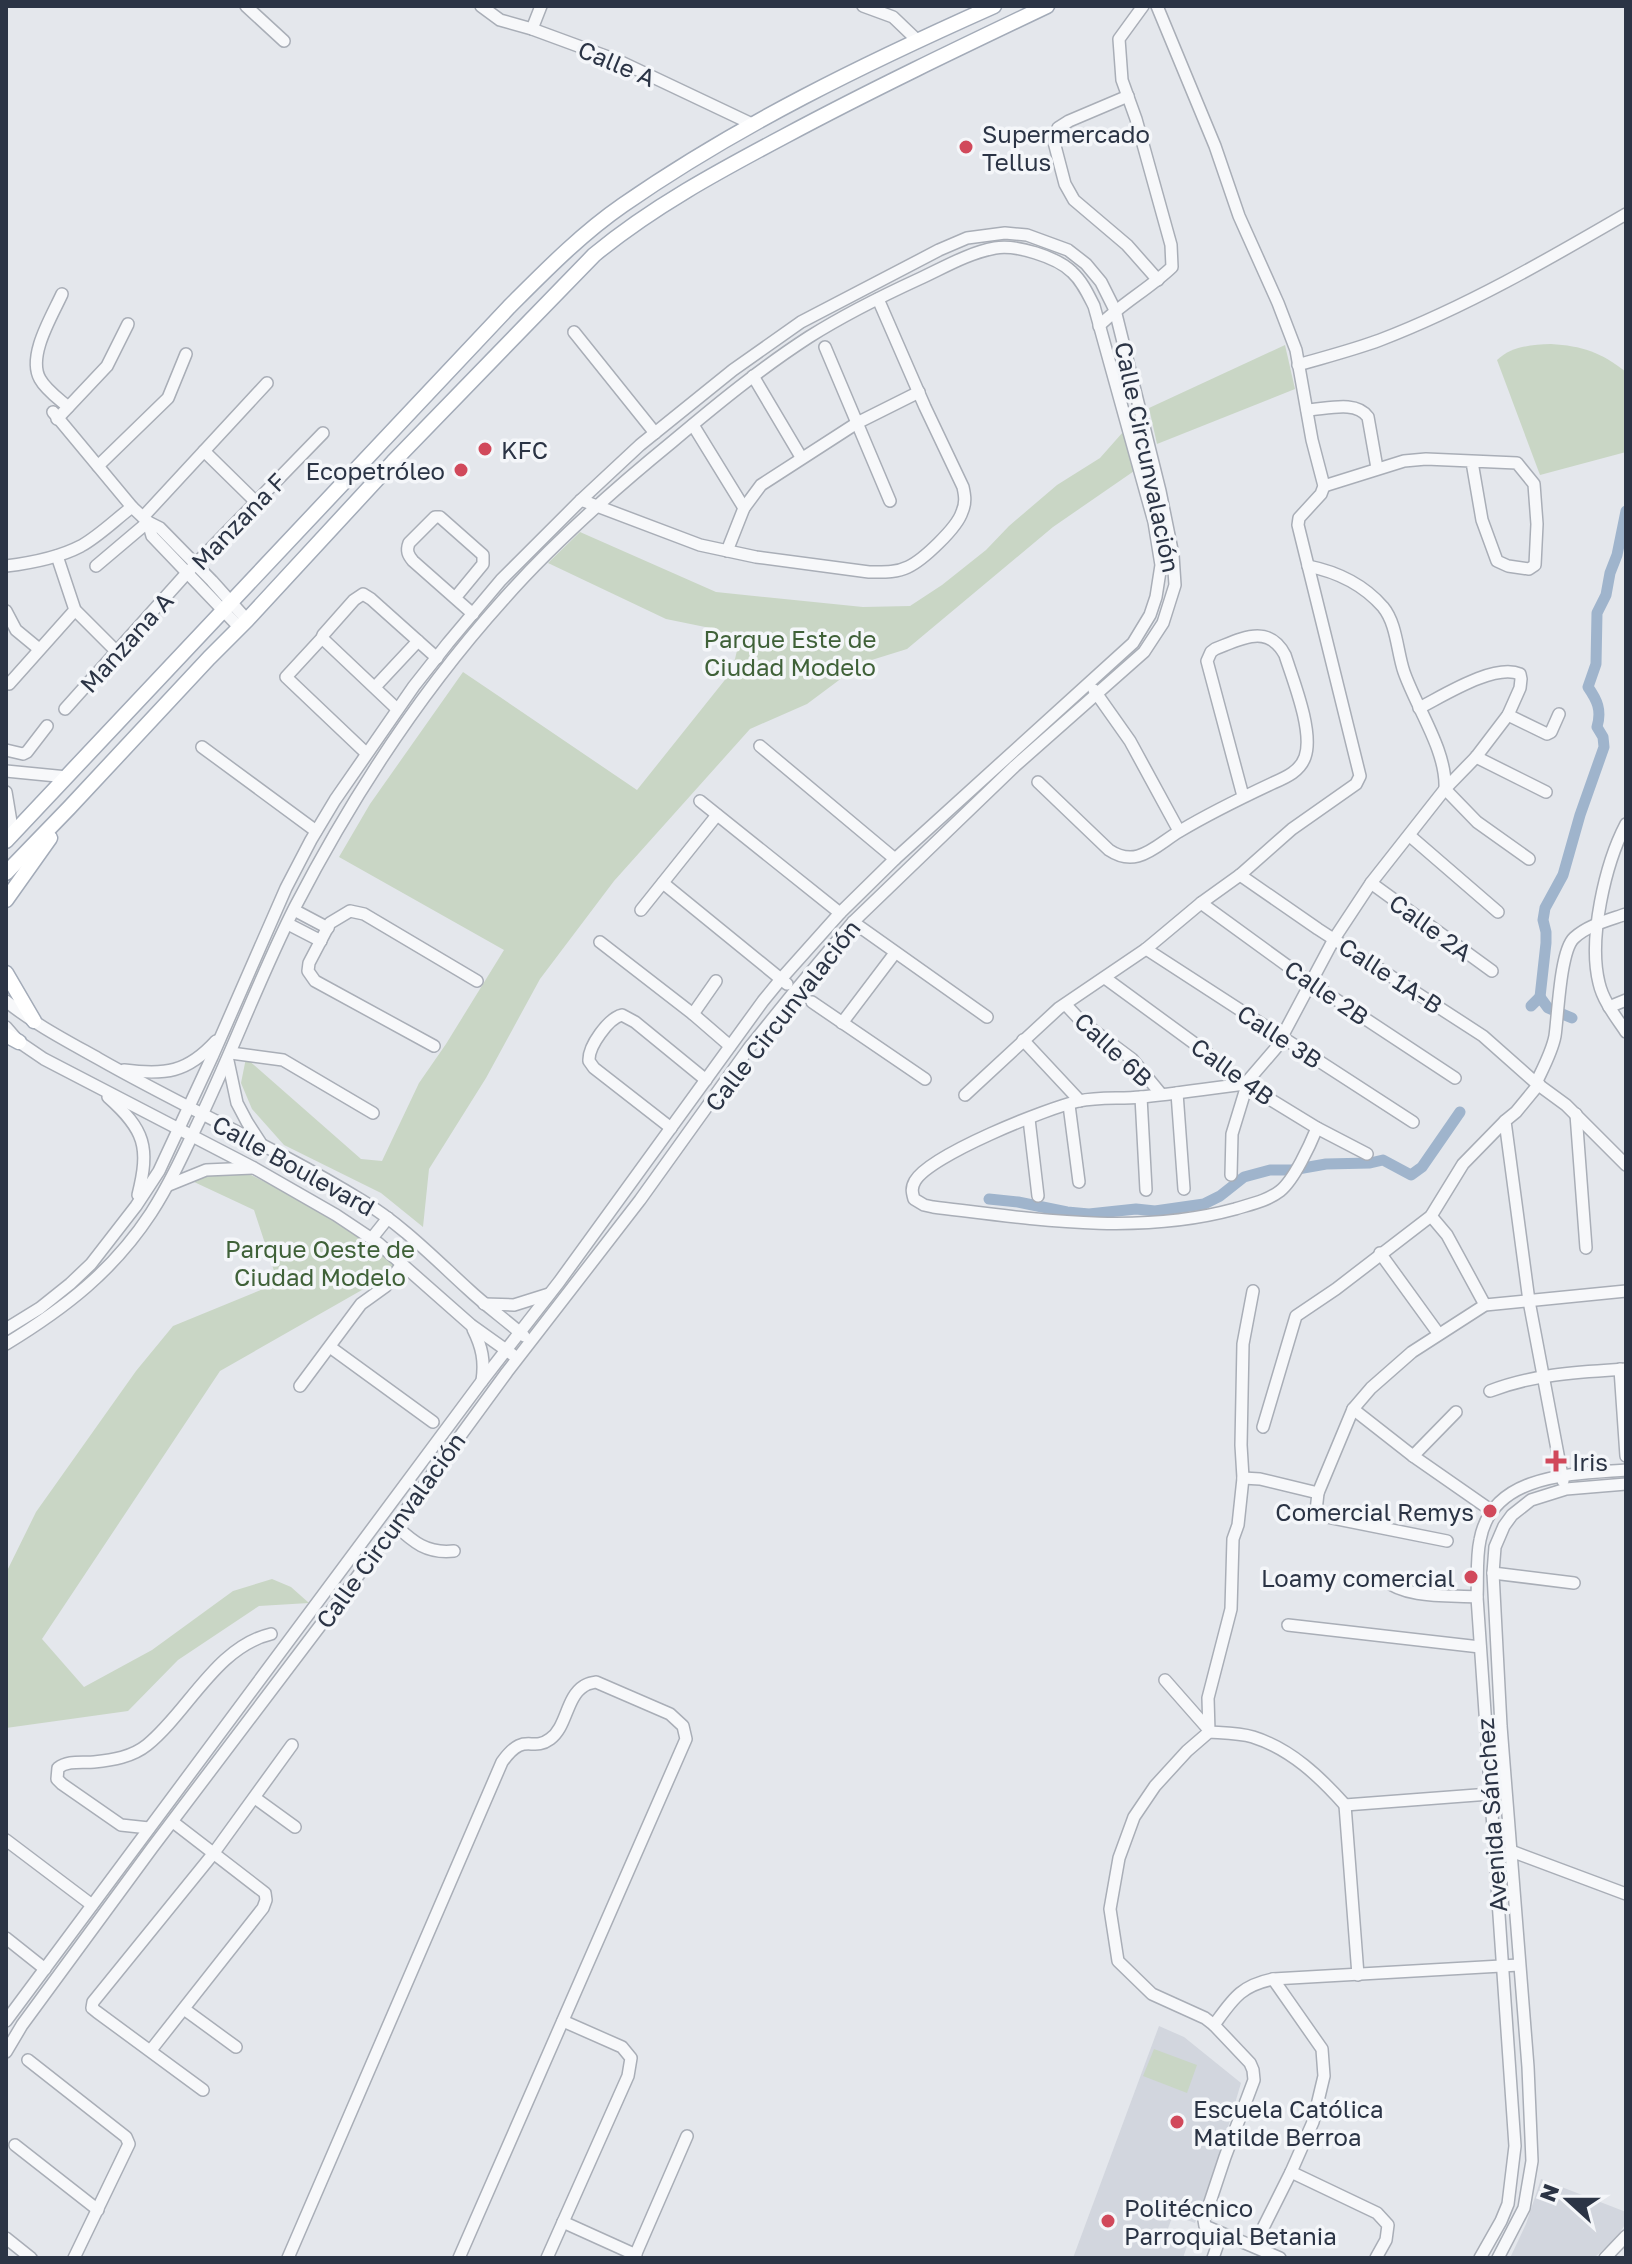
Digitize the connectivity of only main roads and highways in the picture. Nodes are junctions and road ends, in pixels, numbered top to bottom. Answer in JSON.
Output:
{"nodes":[{"id":1,"x":994,"y":6,"type":"edge"},
{"id":2,"x":1047,"y":6,"type":"edge"},
{"id":3,"x":69,"y":808,"type":"junction"},
{"id":4,"x":9,"y":837,"type":"edge"},
{"id":5,"x":6,"y":873,"type":"edge"},
{"id":6,"x":6,"y":900,"type":"edge"},
{"id":7,"x":6,"y":973,"type":"edge"},
{"id":8,"x":34,"y":1021,"type":"road end"}],
"edges":[{"from":1,"to":4,"type":"main road"},
{"from":2,"to":3,"type":"main road"},
{"from":3,"to":5,"type":"main road"},
{"from":3,"to":6,"type":"main road"},
{"from":7,"to":8,"type":"main road"}]}
